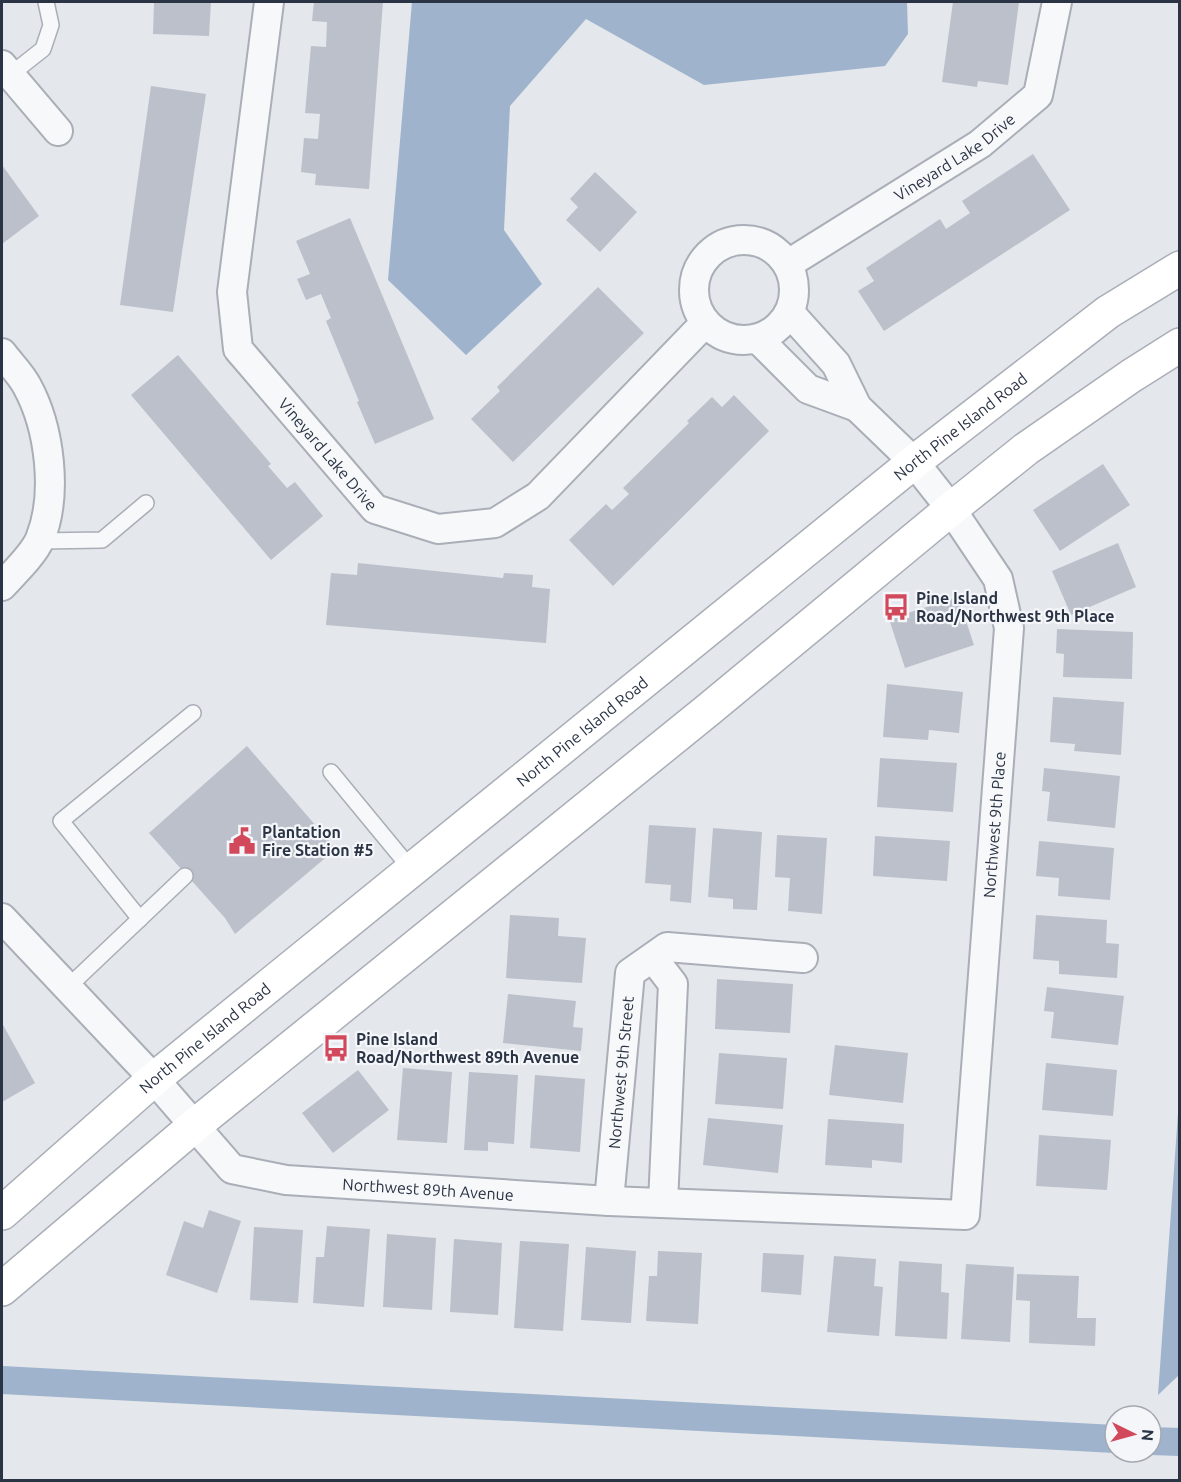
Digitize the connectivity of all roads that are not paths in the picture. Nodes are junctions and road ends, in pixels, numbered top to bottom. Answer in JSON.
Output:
{"nodes":[{"id":1,"x":46,"y":2,"type":"edge"},
{"id":2,"x":269,"y":2,"type":"edge"},
{"id":3,"x":1057,"y":2,"type":"edge"},
{"id":4,"x":6,"y":70,"type":"edge"},
{"id":5,"x":58,"y":131,"type":"dead end"},
{"id":6,"x":788,"y":264,"type":"junction"},
{"id":7,"x":1179,"y":268,"type":"edge"},
{"id":8,"x":790,"y":313,"type":"junction"},
{"id":9,"x":705,"y":323,"type":"junction"},
{"id":10,"x":758,"y":339,"type":"junction"},
{"id":11,"x":1179,"y":345,"type":"edge"},
{"id":12,"x":2,"y":353,"type":"edge"},
{"id":13,"x":856,"y":406,"type":"junction"},
{"id":14,"x":914,"y":462,"type":"junction"},
{"id":15,"x":146,"y":503,"type":"dead end"},
{"id":16,"x":951,"y":509,"type":"junction"},
{"id":17,"x":40,"y":541,"type":"junction"},
{"id":18,"x":2,"y":586,"type":"edge"},
{"id":19,"x":193,"y":714,"type":"dead end"},
{"id":20,"x":331,"y":772,"type":"dead end"},
{"id":21,"x":411,"y":869,"type":"junction"},
{"id":22,"x":185,"y":876,"type":"dead end"},
{"id":23,"x":2,"y":918,"type":"edge"},
{"id":24,"x":140,"y":919,"type":"junction"},
{"id":25,"x":653,"y":958,"type":"junction"},
{"id":26,"x":803,"y":958,"type":"dead end"},
{"id":27,"x":67,"y":988,"type":"junction"},
{"id":28,"x":153,"y":1079,"type":"junction"},
{"id":29,"x":194,"y":1126,"type":"junction"},
{"id":30,"x":609,"y":1201,"type":"junction"},
{"id":31,"x":663,"y":1203,"type":"junction"},
{"id":32,"x":2,"y":1213,"type":"edge"},
{"id":33,"x":965,"y":1215,"type":"joint"},
{"id":34,"x":2,"y":1289,"type":"edge"}],
"edges":[{"from":1,"to":4,"type":"lane"},
{"from":2,"to":9,"type":"street","name":"Vineyard Lake Drive"},
{"from":3,"to":6,"type":"street","name":"Vineyard Lake Drive"},
{"from":4,"to":5,"type":"street"},
{"from":6,"to":8,"type":"street"},
{"from":6,"to":9,"type":"street"},
{"from":7,"to":14,"type":"main road","name":"North Pine Island Road"},
{"from":8,"to":10,"type":"street"},
{"from":8,"to":13,"type":"street"},
{"from":9,"to":10,"type":"street"},
{"from":10,"to":13,"type":"street"},
{"from":11,"to":16,"type":"main road"},
{"from":12,"to":17,"type":"street"},
{"from":13,"to":14,"type":"street","name":"Northwest 9th Place"},
{"from":14,"to":16,"type":"street","name":"Northwest 9th Place"},
{"from":14,"to":21,"type":"main road","name":"North Pine Island Road"},
{"from":15,"to":17,"type":"lane"},
{"from":16,"to":29,"type":"main road"},
{"from":16,"to":33,"type":"street","name":"Northwest 9th Place"},
{"from":17,"to":18,"type":"street"},
{"from":19,"to":24,"type":"lane"},
{"from":20,"to":21,"type":"lane"},
{"from":21,"to":28,"type":"main road","name":"North Pine Island Road"},
{"from":22,"to":24,"type":"lane"},
{"from":23,"to":27,"type":"street","name":"Northwest 89th Avenue"},
{"from":24,"to":27,"type":"lane"},
{"from":25,"to":26,"type":"street","name":"Northwest 9th Street"},
{"from":25,"to":30,"type":"street","name":"Northwest 9th Street"},
{"from":25,"to":31,"type":"street"},
{"from":27,"to":28,"type":"street","name":"Northwest 89th Avenue"},
{"from":28,"to":29,"type":"street","name":"Northwest 89th Avenue"},
{"from":28,"to":32,"type":"main road","name":"North Pine Island Road"},
{"from":29,"to":30,"type":"street","name":"Northwest 89th Avenue"},
{"from":29,"to":34,"type":"main road"},
{"from":30,"to":31,"type":"street","name":"Northwest 89th Avenue"},
{"from":31,"to":33,"type":"street","name":"Northwest 89th Avenue"}]}
